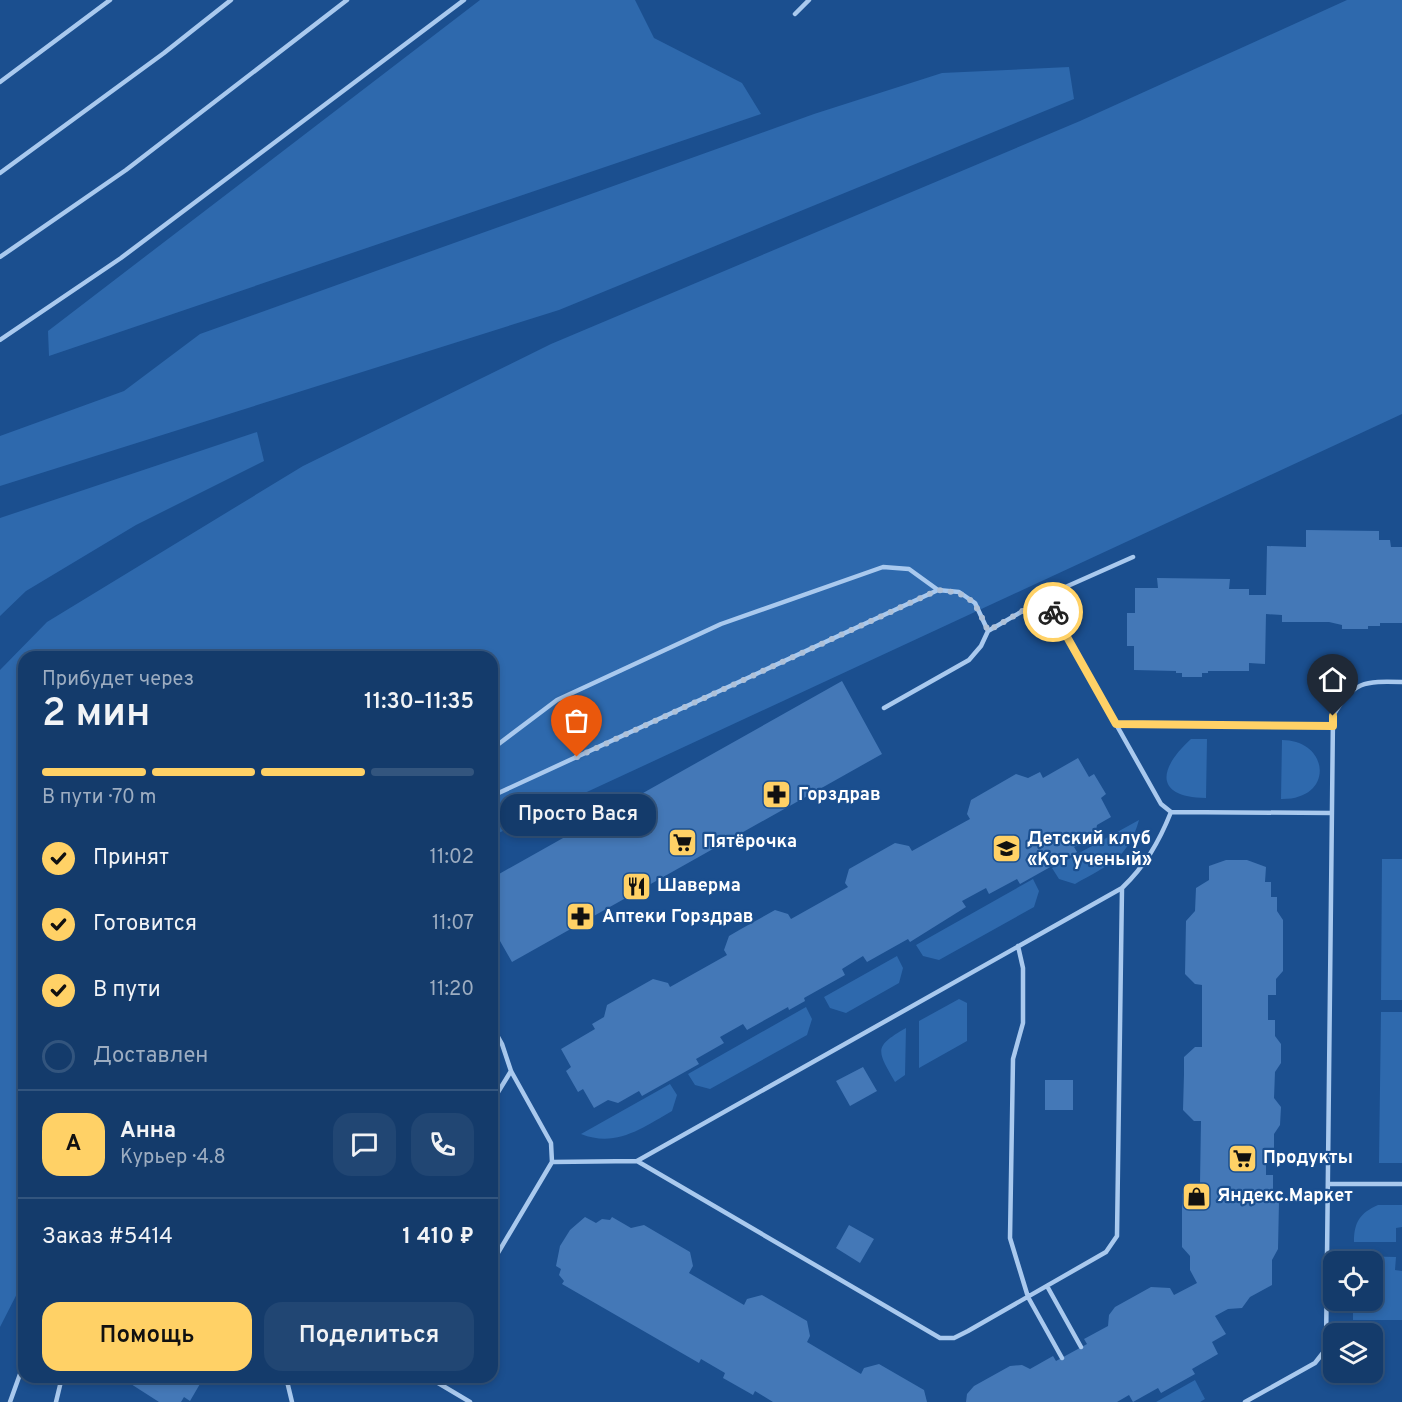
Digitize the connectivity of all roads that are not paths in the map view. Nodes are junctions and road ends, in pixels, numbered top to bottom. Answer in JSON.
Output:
{"nodes":[{"id":1,"x":110,"y":0,"type":"edge"},
{"id":2,"x":231,"y":0,"type":"edge"},
{"id":3,"x":347,"y":0,"type":"edge"},
{"id":4,"x":464,"y":0,"type":"edge"},
{"id":5,"x":809,"y":0,"type":"edge"},
{"id":6,"x":795,"y":14,"type":"dead end"},
{"id":7,"x":0,"y":82,"type":"edge"},
{"id":8,"x":0,"y":173,"type":"edge"},
{"id":9,"x":0,"y":257,"type":"edge"},
{"id":10,"x":0,"y":340,"type":"edge"},
{"id":11,"x":1133,"y":557,"type":"dead end"},
{"id":12,"x":938,"y":590,"type":"junction"},
{"id":13,"x":1045,"y":598,"type":"junction"},
{"id":14,"x":988,"y":631,"type":"junction"},
{"id":15,"x":1402,"y":682,"type":"edge"},
{"id":16,"x":884,"y":708,"type":"dead end"},
{"id":17,"x":1116,"y":724,"type":"junction"},
{"id":18,"x":1333,"y":726,"type":"junction"},
{"id":19,"x":498,"y":744,"type":"edge"},
{"id":20,"x":498,"y":793,"type":"edge"},
{"id":21,"x":1171,"y":812,"type":"junction"},
{"id":22,"x":1332,"y":813,"type":"junction"},
{"id":23,"x":1122,"y":888,"type":"junction"},
{"id":24,"x":1018,"y":946,"type":"junction"},
{"id":25,"x":498,"y":1037,"type":"edge"},
{"id":26,"x":511,"y":1071,"type":"junction"},
{"id":27,"x":498,"y":1092,"type":"edge"},
{"id":28,"x":637,"y":1161,"type":"junction"},
{"id":29,"x":552,"y":1162,"type":"junction"},
{"id":30,"x":1328,"y":1184,"type":"junction"},
{"id":31,"x":1402,"y":1184,"type":"edge"},
{"id":32,"x":498,"y":1253,"type":"edge"},
{"id":33,"x":1047,"y":1286,"type":"junction"},
{"id":34,"x":1028,"y":1297,"type":"junction"},
{"id":35,"x":1081,"y":1347,"type":"dead end"},
{"id":36,"x":1062,"y":1358,"type":"dead end"},
{"id":37,"x":18,"y":1380,"type":"edge"},
{"id":38,"x":61,"y":1383,"type":"edge"},
{"id":39,"x":287,"y":1383,"type":"edge"},
{"id":40,"x":438,"y":1383,"type":"edge"},
{"id":41,"x":10,"y":1402,"type":"edge"},
{"id":42,"x":56,"y":1402,"type":"edge"},
{"id":43,"x":292,"y":1402,"type":"edge"},
{"id":44,"x":470,"y":1402,"type":"edge"},
{"id":45,"x":1245,"y":1402,"type":"edge"}],
"edges":[{"from":1,"to":7,"type":"lane"},
{"from":2,"to":8,"type":"lane"},
{"from":3,"to":9,"type":"lane"},
{"from":4,"to":10,"type":"lane"},
{"from":5,"to":6,"type":"lane"},
{"from":11,"to":13,"type":"lane"},
{"from":12,"to":14,"type":"lane"},
{"from":12,"to":19,"type":"lane"},
{"from":12,"to":20,"type":"lane"},
{"from":13,"to":14,"type":"lane"},
{"from":13,"to":17,"type":"lane"},
{"from":14,"to":16,"type":"lane"},
{"from":15,"to":18,"type":"lane"},
{"from":17,"to":18,"type":"lane"},
{"from":17,"to":21,"type":"lane"},
{"from":18,"to":22,"type":"lane"},
{"from":21,"to":22,"type":"lane"},
{"from":21,"to":23,"type":"lane"},
{"from":22,"to":30,"type":"lane"},
{"from":23,"to":24,"type":"lane"},
{"from":23,"to":33,"type":"lane"},
{"from":24,"to":28,"type":"lane"},
{"from":24,"to":34,"type":"lane"},
{"from":25,"to":26,"type":"lane"},
{"from":26,"to":27,"type":"lane"},
{"from":26,"to":29,"type":"lane"},
{"from":28,"to":29,"type":"lane"},
{"from":28,"to":34,"type":"lane"},
{"from":29,"to":32,"type":"lane"},
{"from":30,"to":31,"type":"lane"},
{"from":30,"to":45,"type":"lane"},
{"from":33,"to":34,"type":"lane"},
{"from":33,"to":35,"type":"lane"},
{"from":34,"to":36,"type":"lane"},
{"from":37,"to":41,"type":"lane"},
{"from":38,"to":42,"type":"lane"},
{"from":39,"to":43,"type":"lane"},
{"from":40,"to":44,"type":"lane"}]}
